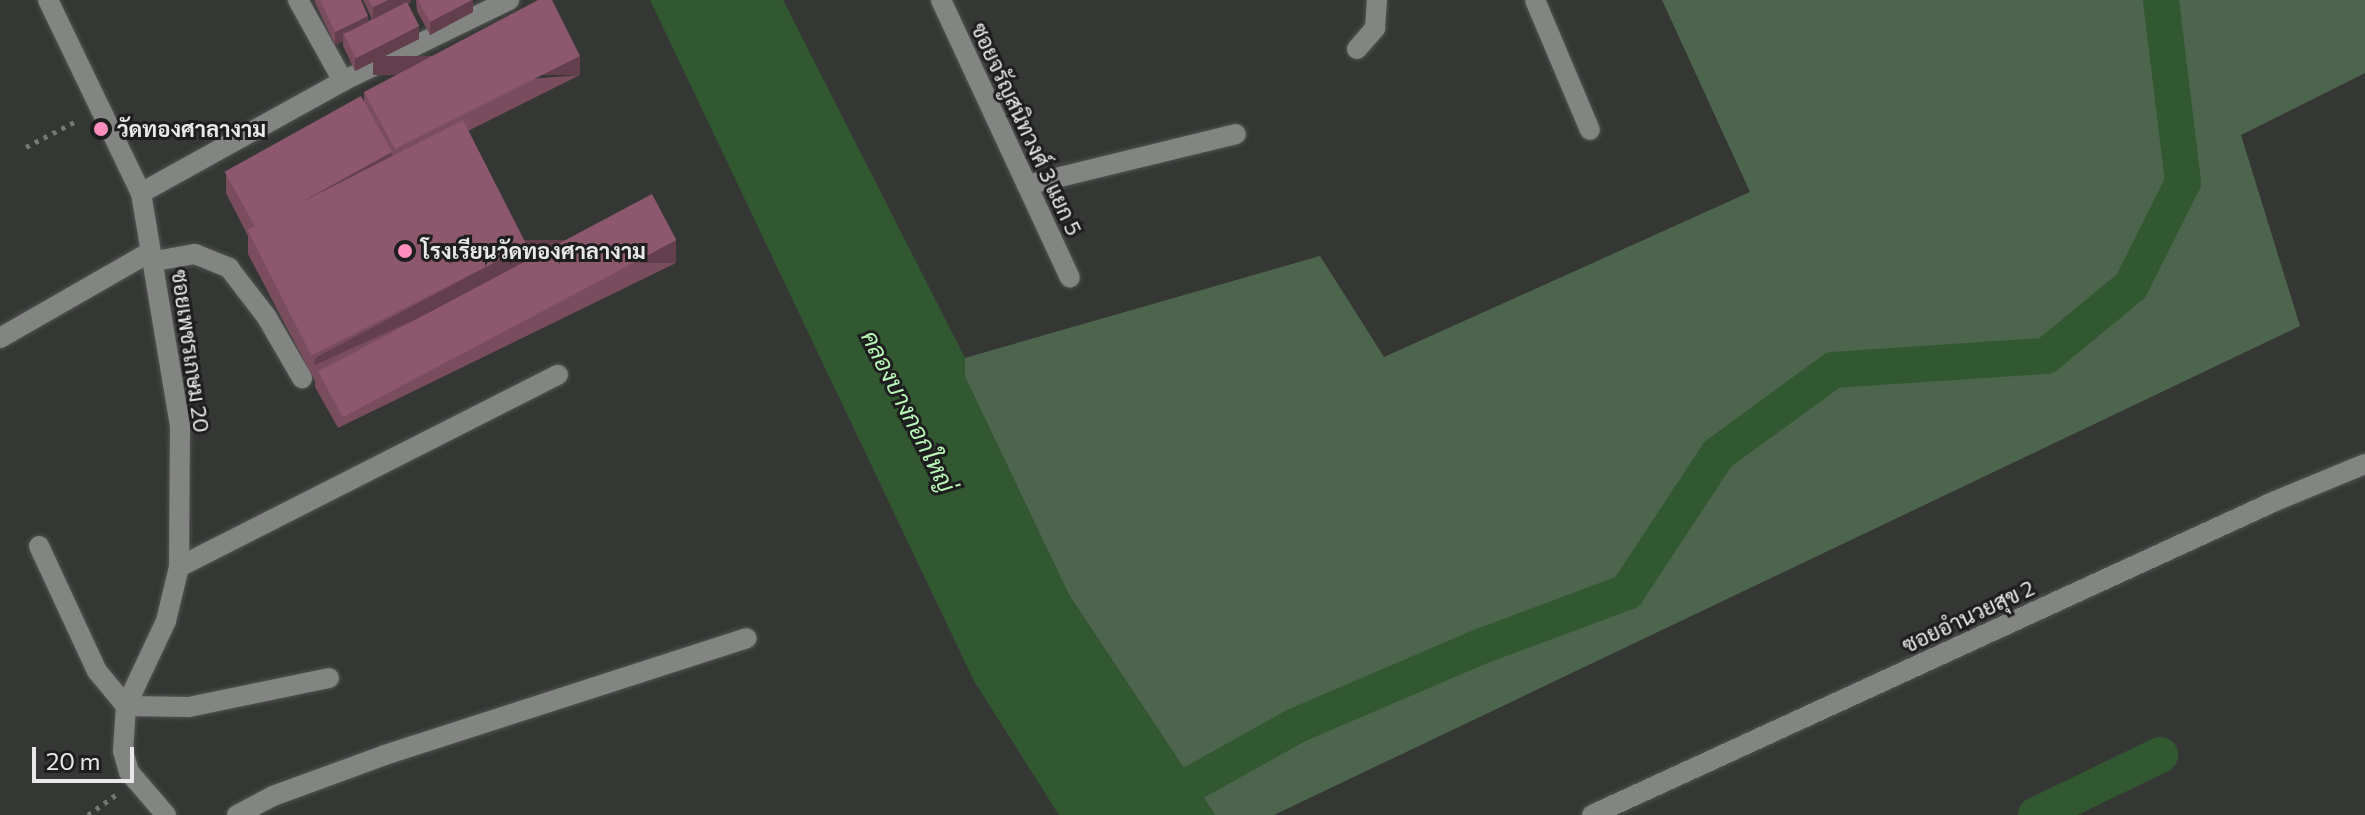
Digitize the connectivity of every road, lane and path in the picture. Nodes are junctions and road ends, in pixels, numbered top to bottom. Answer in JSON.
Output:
{"nodes":[{"id":1,"x":48,"y":0,"type":"edge"},
{"id":2,"x":298,"y":0,"type":"edge"},
{"id":3,"x":509,"y":0,"type":"edge"},
{"id":4,"x":941,"y":0,"type":"edge"},
{"id":5,"x":1377,"y":0,"type":"edge"},
{"id":6,"x":1535,"y":0,"type":"edge"},
{"id":7,"x":1357,"y":49,"type":"dead end"},
{"id":8,"x":343,"y":81,"type":"junction"},
{"id":9,"x":101,"y":108,"type":"junction"},
{"id":10,"x":1590,"y":130,"type":"dead end"},
{"id":11,"x":1236,"y":134,"type":"dead end"},
{"id":12,"x":26,"y":147,"type":"dead end"},
{"id":13,"x":1027,"y":185,"type":"junction"},
{"id":14,"x":141,"y":193,"type":"junction"},
{"id":15,"x":152,"y":257,"type":"junction"},
{"id":16,"x":1070,"y":278,"type":"dead end"},
{"id":17,"x":0,"y":338,"type":"edge"},
{"id":18,"x":558,"y":375,"type":"dead end"},
{"id":19,"x":302,"y":378,"type":"dead end"},
{"id":20,"x":2365,"y":464,"type":"edge"},
{"id":21,"x":39,"y":546,"type":"dead end"},
{"id":22,"x":179,"y":567,"type":"junction"},
{"id":23,"x":747,"y":638,"type":"dead end"},
{"id":24,"x":329,"y":678,"type":"dead end"},
{"id":25,"x":126,"y":706,"type":"junction"},
{"id":26,"x":166,"y":815,"type":"edge"},
{"id":27,"x":237,"y":815,"type":"edge"},
{"id":28,"x":1592,"y":815,"type":"edge"}],
"edges":[{"from":1,"to":9,"type":"street","name":"ซอยเพชรเกษม 20"},
{"from":2,"to":8,"type":"street"},
{"from":3,"to":8,"type":"street"},
{"from":4,"to":13,"type":"street","name":"ซอยจรัญสนิทวงศ์ 3 แยก 5"},
{"from":5,"to":7,"type":"street"},
{"from":6,"to":10,"type":"street"},
{"from":8,"to":14,"type":"street"},
{"from":9,"to":12,"type":"path"},
{"from":9,"to":14,"type":"street","name":"ซอยเพชรเกษม 20"},
{"from":11,"to":13,"type":"street"},
{"from":13,"to":16,"type":"street","name":"ซอยจรัญสนิทวงศ์ 3 แยก 5"},
{"from":14,"to":15,"type":"street","name":"ซอยเพชรเกษม 20"},
{"from":15,"to":17,"type":"street"},
{"from":15,"to":19,"type":"street"},
{"from":15,"to":22,"type":"street","name":"ซอยเพชรเกษม 20"},
{"from":18,"to":22,"type":"street"},
{"from":20,"to":28,"type":"street","name":"ซอยอำนวยสุข 2"},
{"from":21,"to":25,"type":"street"},
{"from":22,"to":25,"type":"street","name":"ซอยเพชรเกษม 20"},
{"from":23,"to":27,"type":"street"},
{"from":24,"to":25,"type":"street"},
{"from":25,"to":26,"type":"street","name":"ซอยเพชรเกษม 20"}]}
